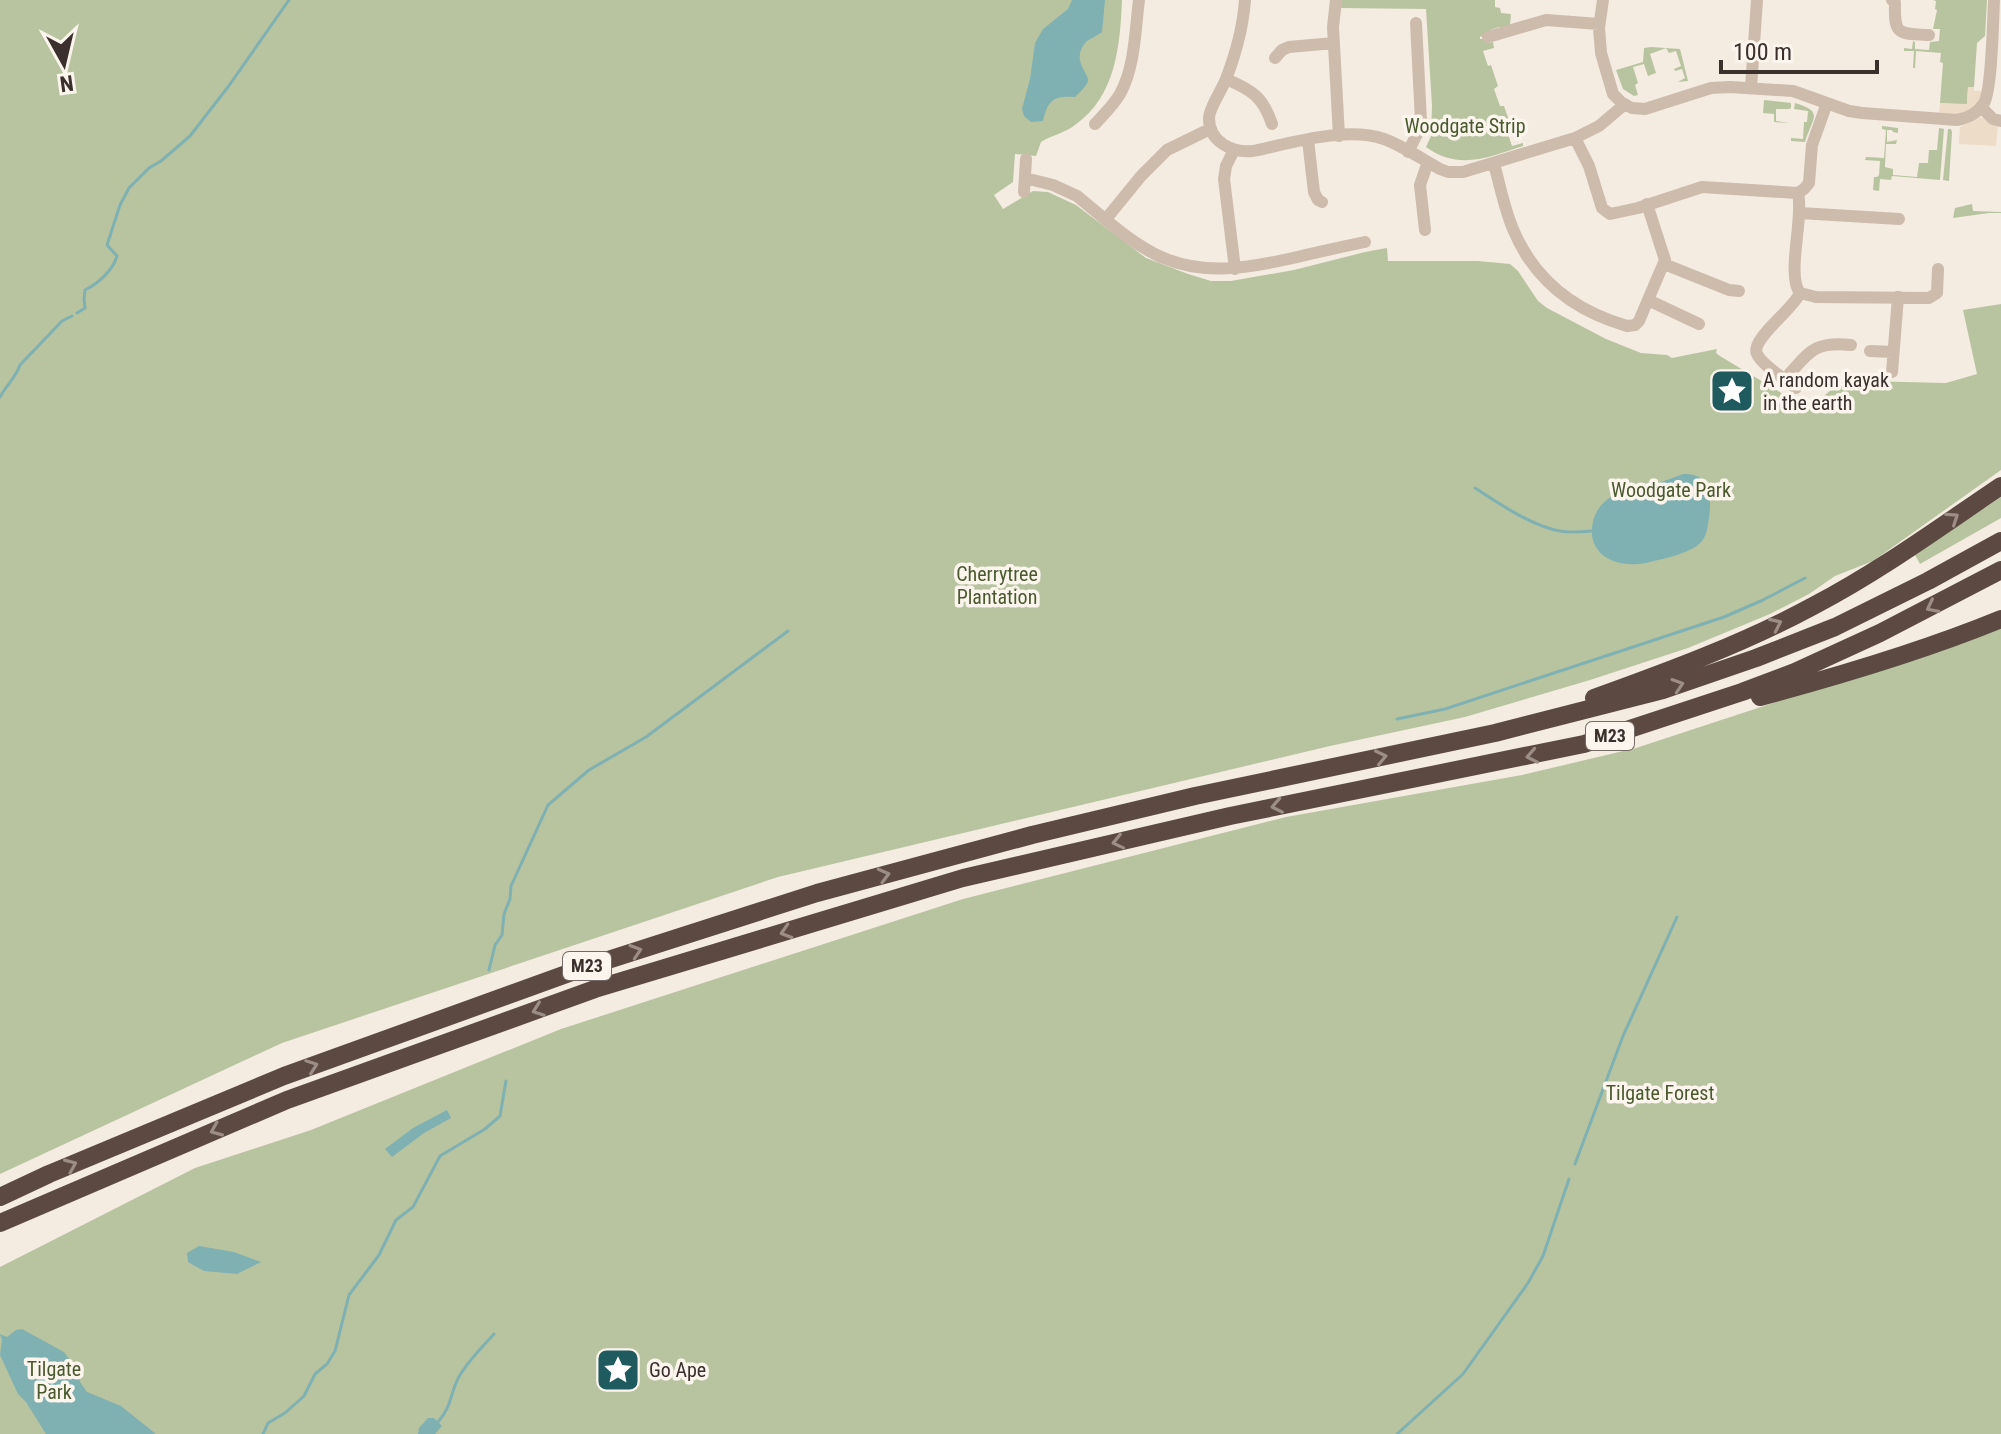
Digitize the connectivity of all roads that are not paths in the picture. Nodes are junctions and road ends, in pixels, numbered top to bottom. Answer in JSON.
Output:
{"nodes":[{"id":1,"x":1139,"y":0,"type":"edge"},
{"id":2,"x":1245,"y":0,"type":"edge"},
{"id":3,"x":1336,"y":0,"type":"edge"},
{"id":4,"x":1603,"y":0,"type":"edge"},
{"id":5,"x":1757,"y":0,"type":"edge"},
{"id":6,"x":1892,"y":0,"type":"edge"},
{"id":7,"x":1994,"y":0,"type":"edge"},
{"id":8,"x":1997,"y":15,"type":"edge"},
{"id":9,"x":1416,"y":23,"type":"dead end"},
{"id":10,"x":1599,"y":24,"type":"junction"},
{"id":11,"x":1929,"y":35,"type":"dead end"},
{"id":12,"x":1488,"y":37,"type":"dead end"},
{"id":13,"x":1334,"y":43,"type":"junction"},
{"id":14,"x":1275,"y":58,"type":"dead end"},
{"id":15,"x":1226,"y":79,"type":"junction"},
{"id":16,"x":1751,"y":88,"type":"junction"},
{"id":17,"x":1827,"y":103,"type":"junction"},
{"id":18,"x":1625,"y":104,"type":"junction"},
{"id":19,"x":1981,"y":107,"type":"junction"},
{"id":20,"x":2001,"y":121,"type":"edge"},
{"id":21,"x":1095,"y":124,"type":"dead end"},
{"id":22,"x":1272,"y":124,"type":"dead end"},
{"id":23,"x":1210,"y":129,"type":"junction"},
{"id":24,"x":1339,"y":136,"type":"junction"},
{"id":25,"x":1575,"y":138,"type":"junction"},
{"id":26,"x":1308,"y":140,"type":"junction"},
{"id":27,"x":1234,"y":150,"type":"junction"},
{"id":28,"x":1408,"y":152,"type":"junction"},
{"id":29,"x":1026,"y":159,"type":"dead end"},
{"id":30,"x":1428,"y":162,"type":"junction"},
{"id":31,"x":1494,"y":164,"type":"junction"},
{"id":32,"x":1025,"y":178,"type":"junction"},
{"id":33,"x":1024,"y":192,"type":"dead end"},
{"id":34,"x":1798,"y":193,"type":"junction"},
{"id":35,"x":1322,"y":202,"type":"dead end"},
{"id":36,"x":1647,"y":204,"type":"junction"},
{"id":37,"x":1800,"y":213,"type":"junction"},
{"id":38,"x":1106,"y":219,"type":"junction"},
{"id":39,"x":1899,"y":219,"type":"dead end"},
{"id":40,"x":1425,"y":230,"type":"dead end"},
{"id":41,"x":1365,"y":242,"type":"dead end"},
{"id":42,"x":1664,"y":264,"type":"junction"},
{"id":43,"x":1235,"y":269,"type":"junction"},
{"id":44,"x":1938,"y":269,"type":"dead end"},
{"id":45,"x":1739,"y":291,"type":"dead end"},
{"id":46,"x":1800,"y":293,"type":"junction"},
{"id":47,"x":1898,"y":297,"type":"junction"},
{"id":48,"x":1648,"y":300,"type":"junction"},
{"id":49,"x":1699,"y":324,"type":"dead end"},
{"id":50,"x":1851,"y":345,"type":"dead end"},
{"id":51,"x":1870,"y":351,"type":"dead end"},
{"id":52,"x":1893,"y":352,"type":"junction"},
{"id":53,"x":1892,"y":372,"type":"dead end"},
{"id":54,"x":1785,"y":379,"type":"junction"},
{"id":55,"x":1796,"y":388,"type":"dead end"},
{"id":56,"x":2001,"y":486,"type":"edge"},
{"id":57,"x":2001,"y":541,"type":"edge"},
{"id":58,"x":2001,"y":570,"type":"edge"},
{"id":59,"x":2001,"y":619,"type":"edge"},
{"id":60,"x":1495,"y":733,"type":"junction"},
{"id":61,"x":1584,"y":744,"type":"junction"},
{"id":62,"x":0,"y":1197,"type":"edge"},
{"id":63,"x":0,"y":1223,"type":"edge"}],
"edges":[{"from":1,"to":21,"type":"street"},
{"from":2,"to":15,"type":"street"},
{"from":3,"to":13,"type":"street"},
{"from":4,"to":10,"type":"street"},
{"from":5,"to":16,"type":"street"},
{"from":6,"to":11,"type":"street"},
{"from":7,"to":8,"type":"street"},
{"from":8,"to":19,"type":"street"},
{"from":9,"to":28,"type":"street"},
{"from":10,"to":12,"type":"street"},
{"from":10,"to":18,"type":"street"},
{"from":13,"to":14,"type":"street"},
{"from":13,"to":24,"type":"street"},
{"from":15,"to":22,"type":"street"},
{"from":15,"to":23,"type":"street"},
{"from":16,"to":17,"type":"street"},
{"from":16,"to":18,"type":"street"},
{"from":17,"to":19,"type":"street"},
{"from":17,"to":34,"type":"street"},
{"from":18,"to":25,"type":"street"},
{"from":19,"to":20,"type":"street"},
{"from":23,"to":27,"type":"street"},
{"from":23,"to":38,"type":"street"},
{"from":24,"to":26,"type":"street"},
{"from":24,"to":28,"type":"street"},
{"from":25,"to":31,"type":"street"},
{"from":25,"to":36,"type":"street"},
{"from":26,"to":27,"type":"street"},
{"from":26,"to":35,"type":"street"},
{"from":27,"to":43,"type":"street"},
{"from":28,"to":30,"type":"street"},
{"from":29,"to":32,"type":"street"},
{"from":30,"to":31,"type":"street"},
{"from":30,"to":40,"type":"street"},
{"from":31,"to":48,"type":"street"},
{"from":32,"to":33,"type":"street"},
{"from":32,"to":38,"type":"street"},
{"from":34,"to":36,"type":"street"},
{"from":34,"to":37,"type":"street"},
{"from":36,"to":42,"type":"street"},
{"from":37,"to":39,"type":"street"},
{"from":37,"to":46,"type":"street"},
{"from":38,"to":43,"type":"street"},
{"from":41,"to":43,"type":"street"},
{"from":42,"to":45,"type":"street"},
{"from":42,"to":48,"type":"street"},
{"from":44,"to":47,"type":"street"},
{"from":46,"to":47,"type":"street"},
{"from":46,"to":54,"type":"street"},
{"from":47,"to":52,"type":"street"},
{"from":48,"to":49,"type":"street"},
{"from":50,"to":54,"type":"street"},
{"from":51,"to":52,"type":"street"},
{"from":52,"to":53,"type":"street"},
{"from":54,"to":55,"type":"street"},
{"from":60,"to":56,"type":"highway","number":"M23","one_way":true},
{"from":60,"to":57,"type":"highway","number":"M23","one_way":true},
{"from":58,"to":61,"type":"highway","number":"M23","one_way":true},
{"from":59,"to":61,"type":"highway","number":"M23"},
{"from":62,"to":60,"type":"highway","number":"M23","one_way":true},
{"from":61,"to":63,"type":"highway","number":"M23","one_way":true}]}
